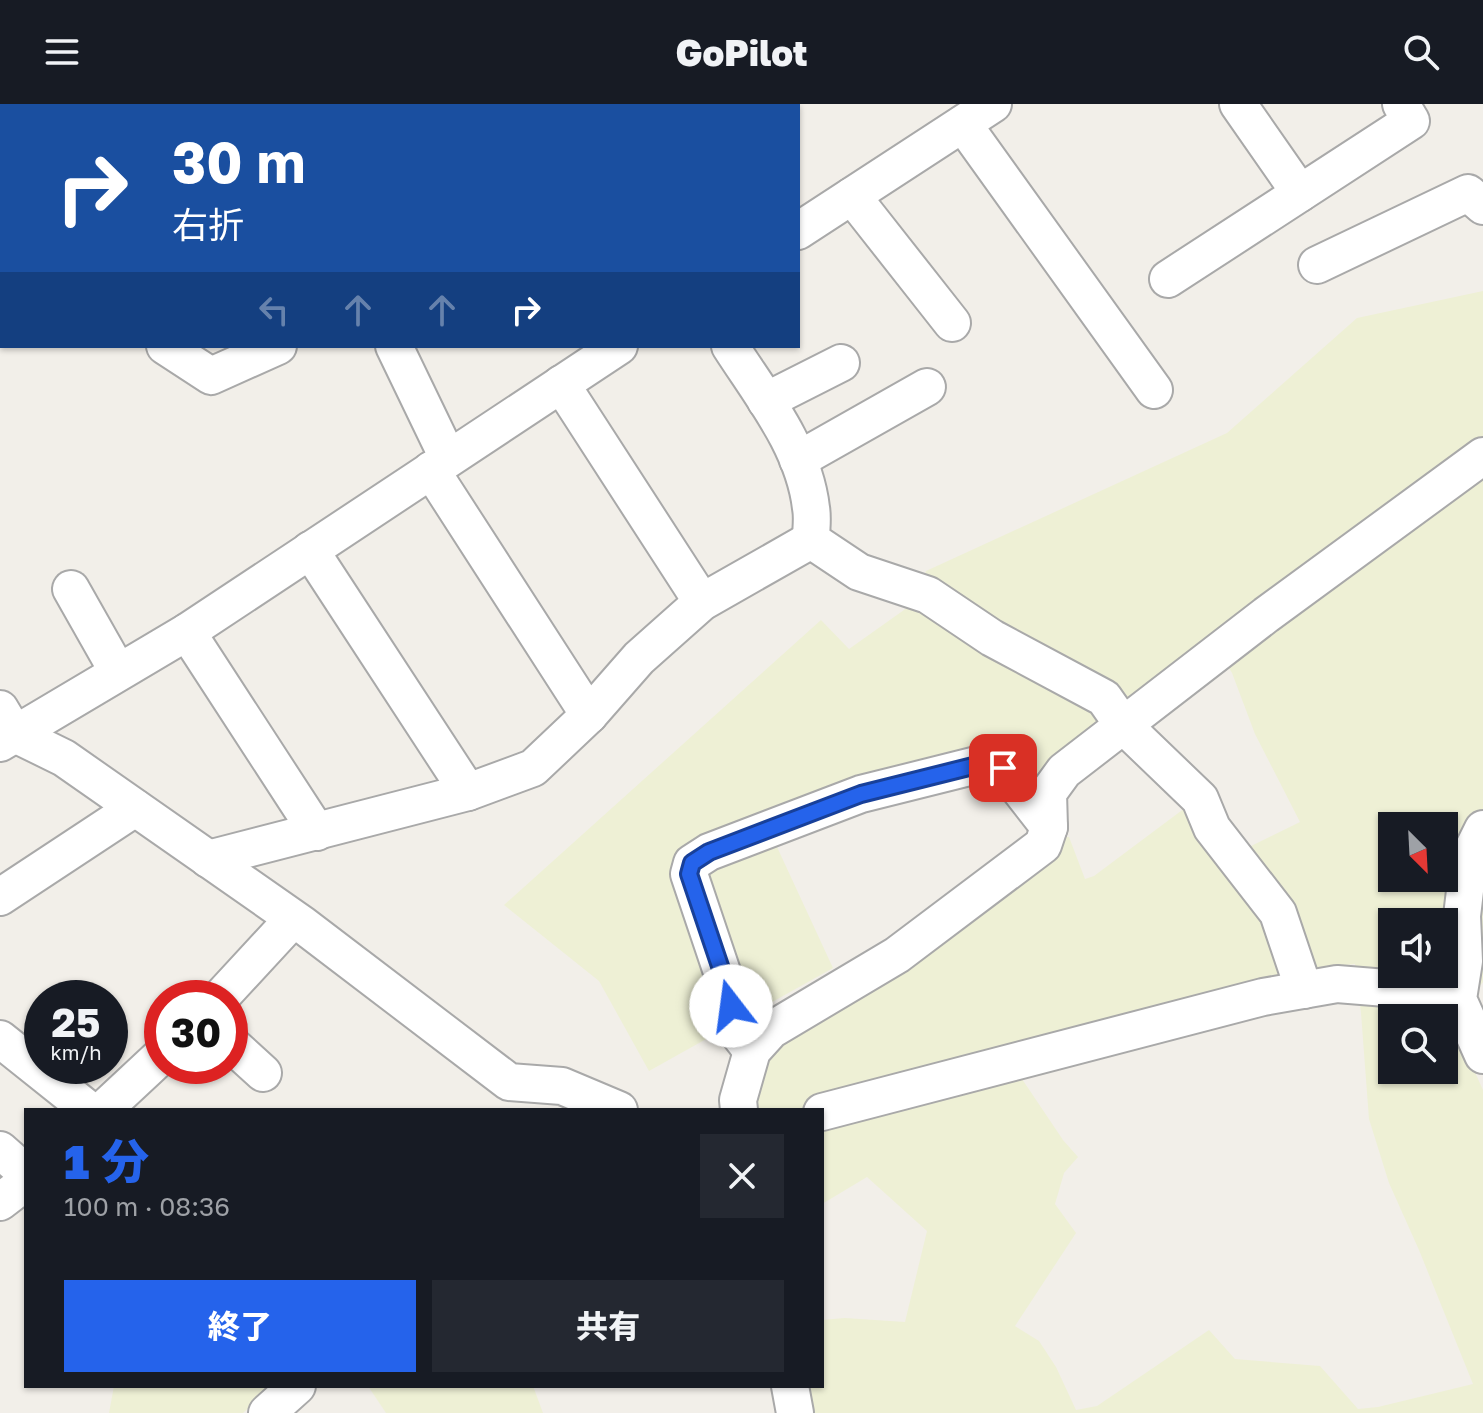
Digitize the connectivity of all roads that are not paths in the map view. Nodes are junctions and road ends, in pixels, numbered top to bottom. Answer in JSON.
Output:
{"nodes":[{"id":1,"x":993,"y":104,"type":"edge"},
{"id":2,"x":1238,"y":104,"type":"edge"},
{"id":3,"x":1401,"y":104,"type":"edge"},
{"id":4,"x":963,"y":124,"type":"junction"},
{"id":5,"x":1300,"y":193,"type":"junction"},
{"id":6,"x":852,"y":196,"type":"junction"},
{"id":7,"x":1483,"y":206,"type":"edge"},
{"id":8,"x":800,"y":230,"type":"edge"},
{"id":9,"x":1317,"y":265,"type":"dead end"},
{"id":10,"x":1168,"y":279,"type":"dead end"},
{"id":11,"x":952,"y":323,"type":"dead end"},
{"id":12,"x":168,"y":348,"type":"edge"},
{"id":13,"x":274,"y":348,"type":"edge"},
{"id":14,"x":395,"y":348,"type":"edge"},
{"id":15,"x":616,"y":348,"type":"edge"},
{"id":16,"x":731,"y":348,"type":"edge"},
{"id":17,"x":841,"y":363,"type":"dead end"},
{"id":18,"x":561,"y":384,"type":"junction"},
{"id":19,"x":927,"y":387,"type":"dead end"},
{"id":20,"x":1154,"y":390,"type":"dead end"},
{"id":21,"x":766,"y":401,"type":"junction"},
{"id":22,"x":1483,"y":456,"type":"edge"},
{"id":23,"x":798,"y":460,"type":"junction"},
{"id":24,"x":440,"y":464,"type":"junction"},
{"id":25,"x":811,"y":540,"type":"junction"},
{"id":26,"x":310,"y":550,"type":"junction"},
{"id":27,"x":71,"y":589,"type":"dead end"},
{"id":28,"x":702,"y":602,"type":"junction"},
{"id":29,"x":187,"y":632,"type":"junction"},
{"id":30,"x":118,"y":672,"type":"junction"},
{"id":31,"x":589,"y":715,"type":"junction"},
{"id":32,"x":1123,"y":725,"type":"junction"},
{"id":33,"x":5,"y":729,"type":"edge"},
{"id":34,"x":468,"y":792,"type":"junction"},
{"id":35,"x":135,"y":808,"type":"junction"},
{"id":36,"x":1049,"y":827,"type":"junction"},
{"id":37,"x":1483,"y":829,"type":"edge"},
{"id":38,"x":317,"y":832,"type":"junction"},
{"id":39,"x":208,"y":859,"type":"junction"},
{"id":40,"x":0,"y":897,"type":"edge"},
{"id":41,"x":293,"y":919,"type":"junction"},
{"id":42,"x":237,"y":980,"type":"edge"},
{"id":43,"x":1304,"y":990,"type":"junction"},
{"id":44,"x":1458,"y":999,"type":"junction"},
{"id":45,"x":0,"y":1039,"type":"edge"},
{"id":46,"x":752,"y":1051,"type":"junction"},
{"id":47,"x":1483,"y":1055,"type":"edge"},
{"id":48,"x":248,"y":1059,"type":"edge"},
{"id":49,"x":144,"y":1072,"type":"edge"},
{"id":50,"x":263,"y":1073,"type":"dead end"},
{"id":51,"x":86,"y":1108,"type":"edge"},
{"id":52,"x":105,"y":1108,"type":"edge"},
{"id":53,"x":614,"y":1108,"type":"edge"},
{"id":54,"x":739,"y":1108,"type":"edge"},
{"id":55,"x":824,"y":1111,"type":"edge"},
{"id":56,"x":0,"y":1150,"type":"edge"},
{"id":57,"x":19,"y":1189,"type":"edge"},
{"id":58,"x":295,"y":1388,"type":"edge"},
{"id":59,"x":790,"y":1388,"type":"edge"},
{"id":60,"x":267,"y":1413,"type":"edge"},
{"id":61,"x":795,"y":1413,"type":"edge"}],
"edges":[{"from":1,"to":4,"type":"street"},
{"from":2,"to":5,"type":"street"},
{"from":3,"to":5,"type":"street"},
{"from":4,"to":6,"type":"street"},
{"from":4,"to":20,"type":"street"},
{"from":5,"to":10,"type":"street"},
{"from":6,"to":8,"type":"street"},
{"from":6,"to":11,"type":"street"},
{"from":7,"to":9,"type":"street"},
{"from":12,"to":13,"type":"street"},
{"from":14,"to":24,"type":"street"},
{"from":15,"to":18,"type":"street"},
{"from":16,"to":21,"type":"street"},
{"from":17,"to":21,"type":"street"},
{"from":18,"to":24,"type":"street"},
{"from":18,"to":28,"type":"street"},
{"from":19,"to":23,"type":"street"},
{"from":21,"to":23,"type":"street"},
{"from":22,"to":32,"type":"street"},
{"from":23,"to":25,"type":"street"},
{"from":24,"to":26,"type":"street"},
{"from":24,"to":31,"type":"street"},
{"from":25,"to":28,"type":"street"},
{"from":25,"to":32,"type":"street"},
{"from":26,"to":29,"type":"street"},
{"from":26,"to":34,"type":"street"},
{"from":27,"to":30,"type":"street"},
{"from":28,"to":31,"type":"street"},
{"from":29,"to":30,"type":"street"},
{"from":29,"to":38,"type":"street"},
{"from":30,"to":33,"type":"street"},
{"from":31,"to":34,"type":"street"},
{"from":32,"to":36,"type":"street"},
{"from":32,"to":43,"type":"street"},
{"from":33,"to":35,"type":"street"},
{"from":34,"to":38,"type":"street"},
{"from":35,"to":39,"type":"street"},
{"from":35,"to":40,"type":"street"},
{"from":36,"to":46,"type":"street"},
{"from":36,"to":46,"type":"street"},
{"from":37,"to":44,"type":"street"},
{"from":38,"to":39,"type":"street"},
{"from":39,"to":41,"type":"street"},
{"from":41,"to":42,"type":"street"},
{"from":41,"to":53,"type":"street"},
{"from":43,"to":44,"type":"street"},
{"from":43,"to":55,"type":"street"},
{"from":44,"to":47,"type":"street"},
{"from":45,"to":51,"type":"street"},
{"from":46,"to":54,"type":"street"},
{"from":48,"to":50,"type":"street"},
{"from":49,"to":52,"type":"street"},
{"from":56,"to":57,"type":"street"},
{"from":58,"to":60,"type":"street"},
{"from":59,"to":61,"type":"street"}]}
